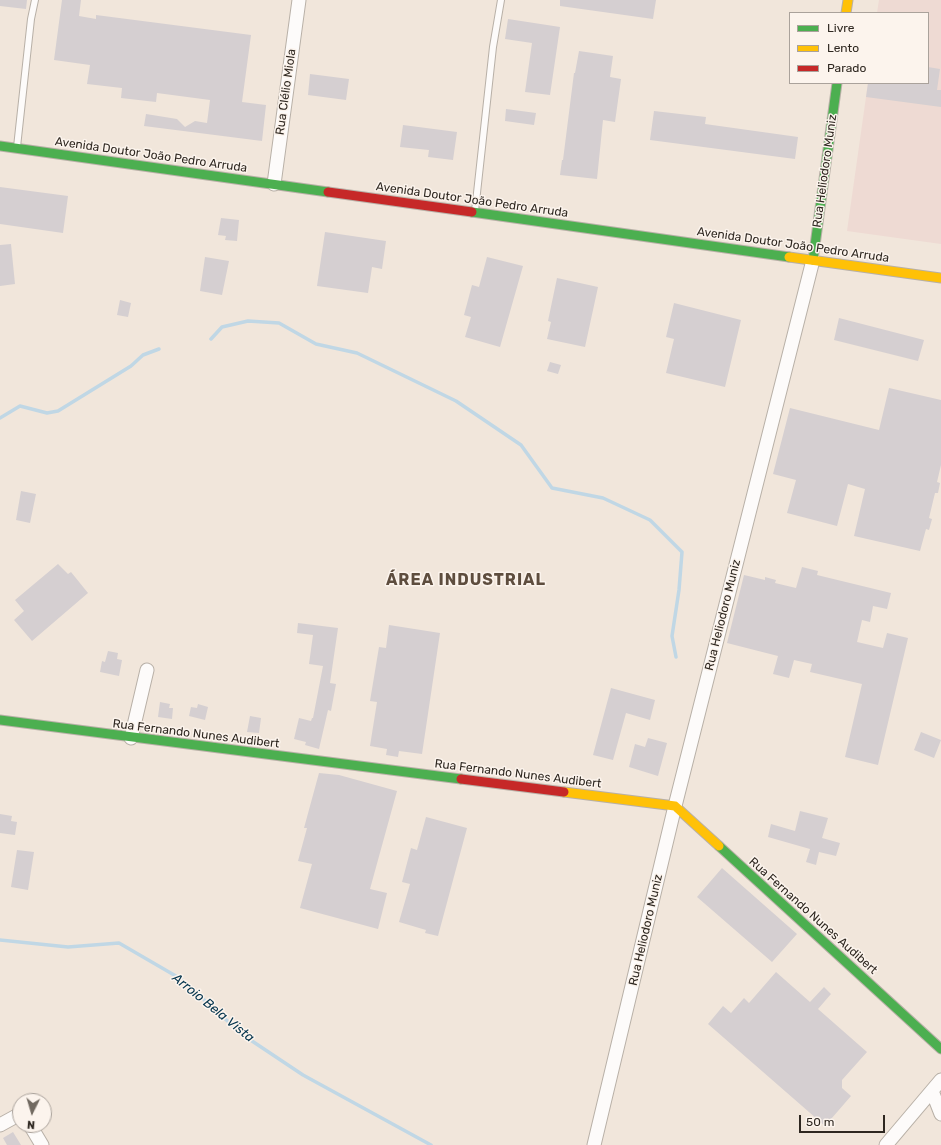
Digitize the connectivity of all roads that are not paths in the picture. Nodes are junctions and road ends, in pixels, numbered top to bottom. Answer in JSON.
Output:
{"nodes":[{"id":1,"x":35,"y":0,"type":"edge"},
{"id":2,"x":299,"y":0,"type":"edge"},
{"id":3,"x":501,"y":0,"type":"edge"},
{"id":4,"x":848,"y":0,"type":"edge"},
{"id":5,"x":846,"y":12,"type":"edge"},
{"id":6,"x":837,"y":84,"type":"edge"},
{"id":7,"x":0,"y":146,"type":"edge"},
{"id":8,"x":16,"y":148,"type":"junction"},
{"id":9,"x":274,"y":184,"type":"junction"},
{"id":10,"x":475,"y":212,"type":"junction"},
{"id":11,"x":813,"y":260,"type":"junction"},
{"id":12,"x":941,"y":278,"type":"edge"},
{"id":13,"x":147,"y":670,"type":"dead end"},
{"id":14,"x":0,"y":720,"type":"edge"},
{"id":15,"x":131,"y":738,"type":"junction"},
{"id":16,"x":675,"y":806,"type":"junction"},
{"id":17,"x":941,"y":1049,"type":"edge"},
{"id":18,"x":937,"y":1087,"type":"edge"},
{"id":19,"x":941,"y":1114,"type":"edge"},
{"id":20,"x":12,"y":1119,"type":"edge"},
{"id":21,"x":0,"y":1126,"type":"edge"},
{"id":22,"x":35,"y":1133,"type":"edge"},
{"id":23,"x":596,"y":1144,"type":"edge"},
{"id":24,"x":42,"y":1145,"type":"edge"},
{"id":25,"x":886,"y":1145,"type":"edge"}],
"edges":[{"from":1,"to":8,"type":"lane"},
{"from":2,"to":9,"type":"street","name":"Rua Clélio Miola"},
{"from":3,"to":10,"type":"lane"},
{"from":4,"to":5,"type":"street"},
{"from":6,"to":11,"type":"street","name":"Rua Heliodoro Muniz"},
{"from":7,"to":8,"type":"street","name":"Avenida Doutor João Pedro Arruda"},
{"from":8,"to":9,"type":"street","name":"Avenida Doutor João Pedro Arruda"},
{"from":9,"to":10,"type":"street","name":"Avenida Doutor João Pedro Arruda"},
{"from":10,"to":11,"type":"street","name":"Avenida Doutor João Pedro Arruda"},
{"from":11,"to":12,"type":"street","name":"Avenida Doutor João Pedro Arruda"},
{"from":11,"to":16,"type":"street","name":"Rua Heliodoro Muniz"},
{"from":13,"to":15,"type":"street"},
{"from":14,"to":15,"type":"street","name":"Rua Fernando Nunes Audibert"},
{"from":15,"to":16,"type":"street","name":"Rua Fernando Nunes Audibert"},
{"from":16,"to":17,"type":"street","name":"Rua Fernando Nunes Audibert"},
{"from":16,"to":23,"type":"street","name":"Rua Heliodoro Muniz"},
{"from":18,"to":19,"type":"street"},
{"from":18,"to":25,"type":"street"},
{"from":20,"to":21,"type":"street"},
{"from":22,"to":24,"type":"street"}]}
